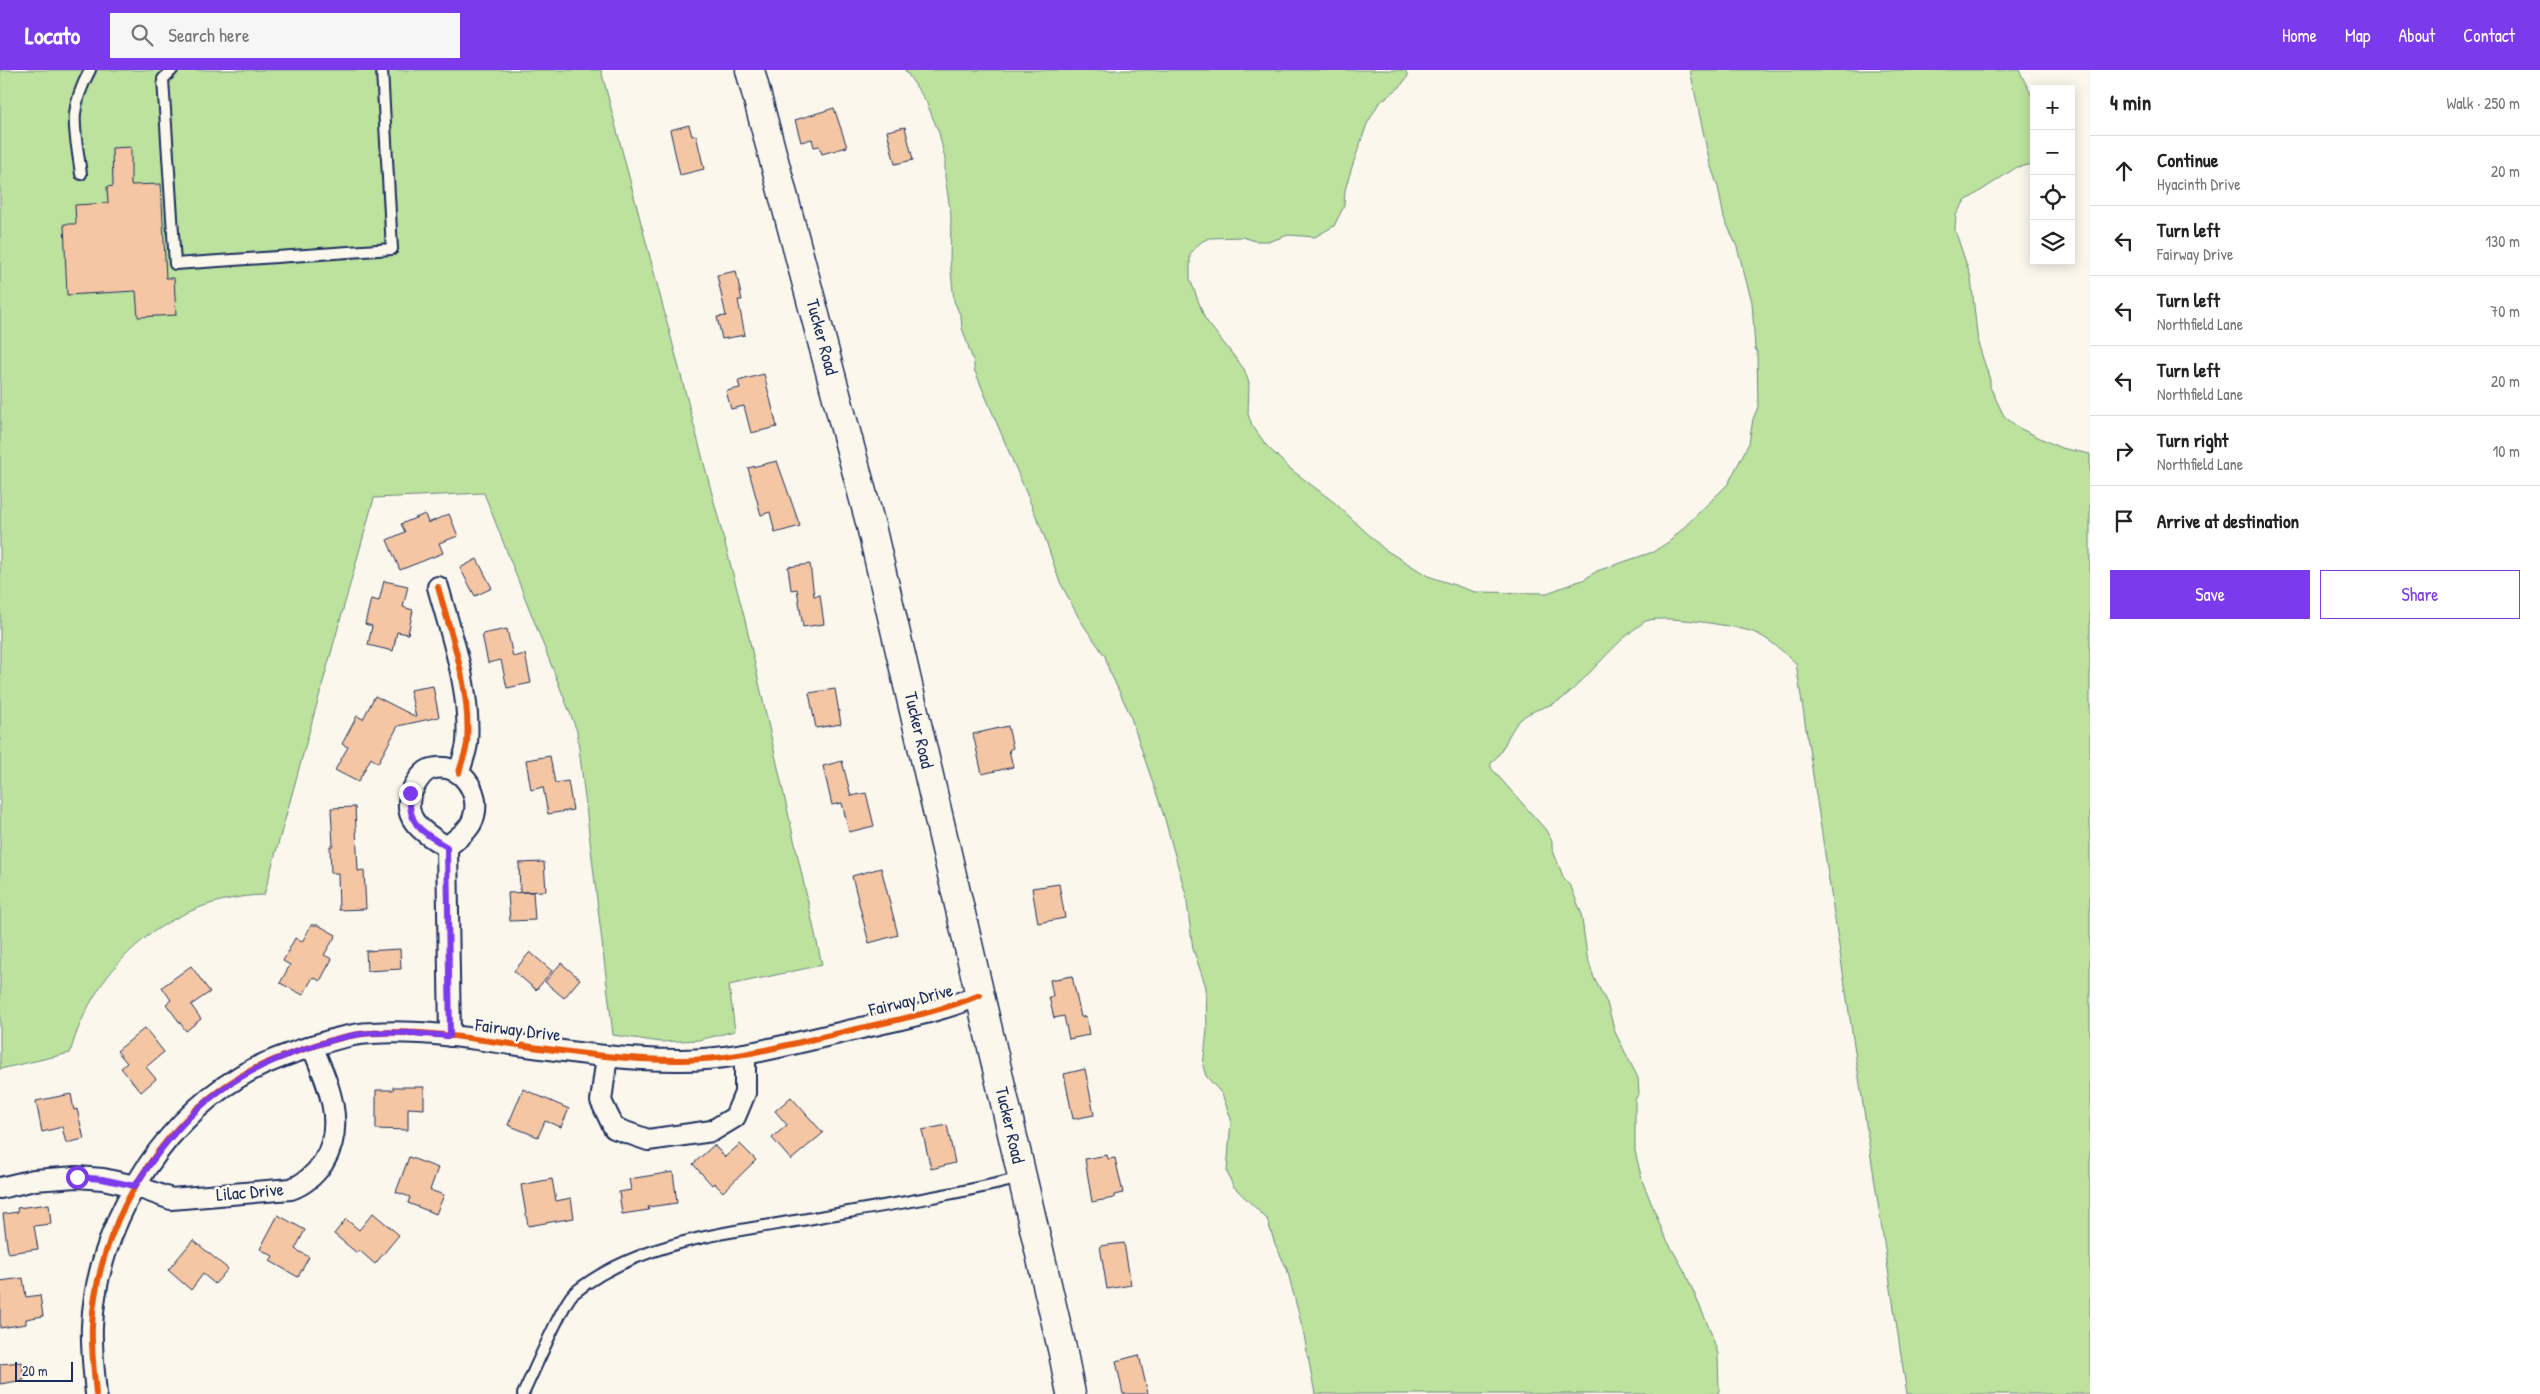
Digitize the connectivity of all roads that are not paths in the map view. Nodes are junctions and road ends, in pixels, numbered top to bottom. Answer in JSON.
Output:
{"nodes":[{"id":1,"x":90,"y":70,"type":"edge"},
{"id":2,"x":172,"y":70,"type":"edge"},
{"id":3,"x":382,"y":70,"type":"edge"},
{"id":4,"x":750,"y":70,"type":"edge"},
{"id":5,"x":81,"y":174,"type":"dead end"},
{"id":6,"x":438,"y":588,"type":"dead end"},
{"id":7,"x":459,"y":773,"type":"junction"},
{"id":8,"x":447,"y":847,"type":"junction"},
{"id":9,"x":980,"y":995,"type":"junction"},
{"id":10,"x":450,"y":1036,"type":"junction"},
{"id":11,"x":312,"y":1046,"type":"junction"},
{"id":12,"x":745,"y":1054,"type":"junction"},
{"id":13,"x":606,"y":1056,"type":"junction"},
{"id":14,"x":1022,"y":1177,"type":"junction"},
{"id":15,"x":135,"y":1186,"type":"junction"},
{"id":16,"x":0,"y":1188,"type":"edge"},
{"id":17,"x":96,"y":1394,"type":"edge"},
{"id":18,"x":524,"y":1394,"type":"edge"},
{"id":19,"x":1071,"y":1394,"type":"edge"}],
"edges":[{"from":1,"to":5,"type":"lane"},
{"from":2,"to":3,"type":"lane"},
{"from":4,"to":9,"type":"main road","name":"Tucker Road"},
{"from":6,"to":7,"type":"street"},
{"from":7,"to":8,"type":"street"},
{"from":7,"to":8,"type":"street"},
{"from":8,"to":10,"type":"street"},
{"from":9,"to":12,"type":"street","name":"Fairway Drive"},
{"from":9,"to":14,"type":"main road","name":"Tucker Road"},
{"from":10,"to":11,"type":"street","name":"Fairway Drive"},
{"from":10,"to":13,"type":"street","name":"Fairway Drive"},
{"from":11,"to":15,"type":"street","name":"Fairway Drive"},
{"from":11,"to":15,"type":"street","name":"Lilac Drive"},
{"from":12,"to":13,"type":"street","name":"Fairway Drive"},
{"from":12,"to":13,"type":"street"},
{"from":14,"to":18,"type":"lane"},
{"from":14,"to":19,"type":"main road","name":"Tucker Road"},
{"from":15,"to":16,"type":"street","name":"Lilac Drive"},
{"from":15,"to":17,"type":"street","name":"Fairway Drive"}]}
